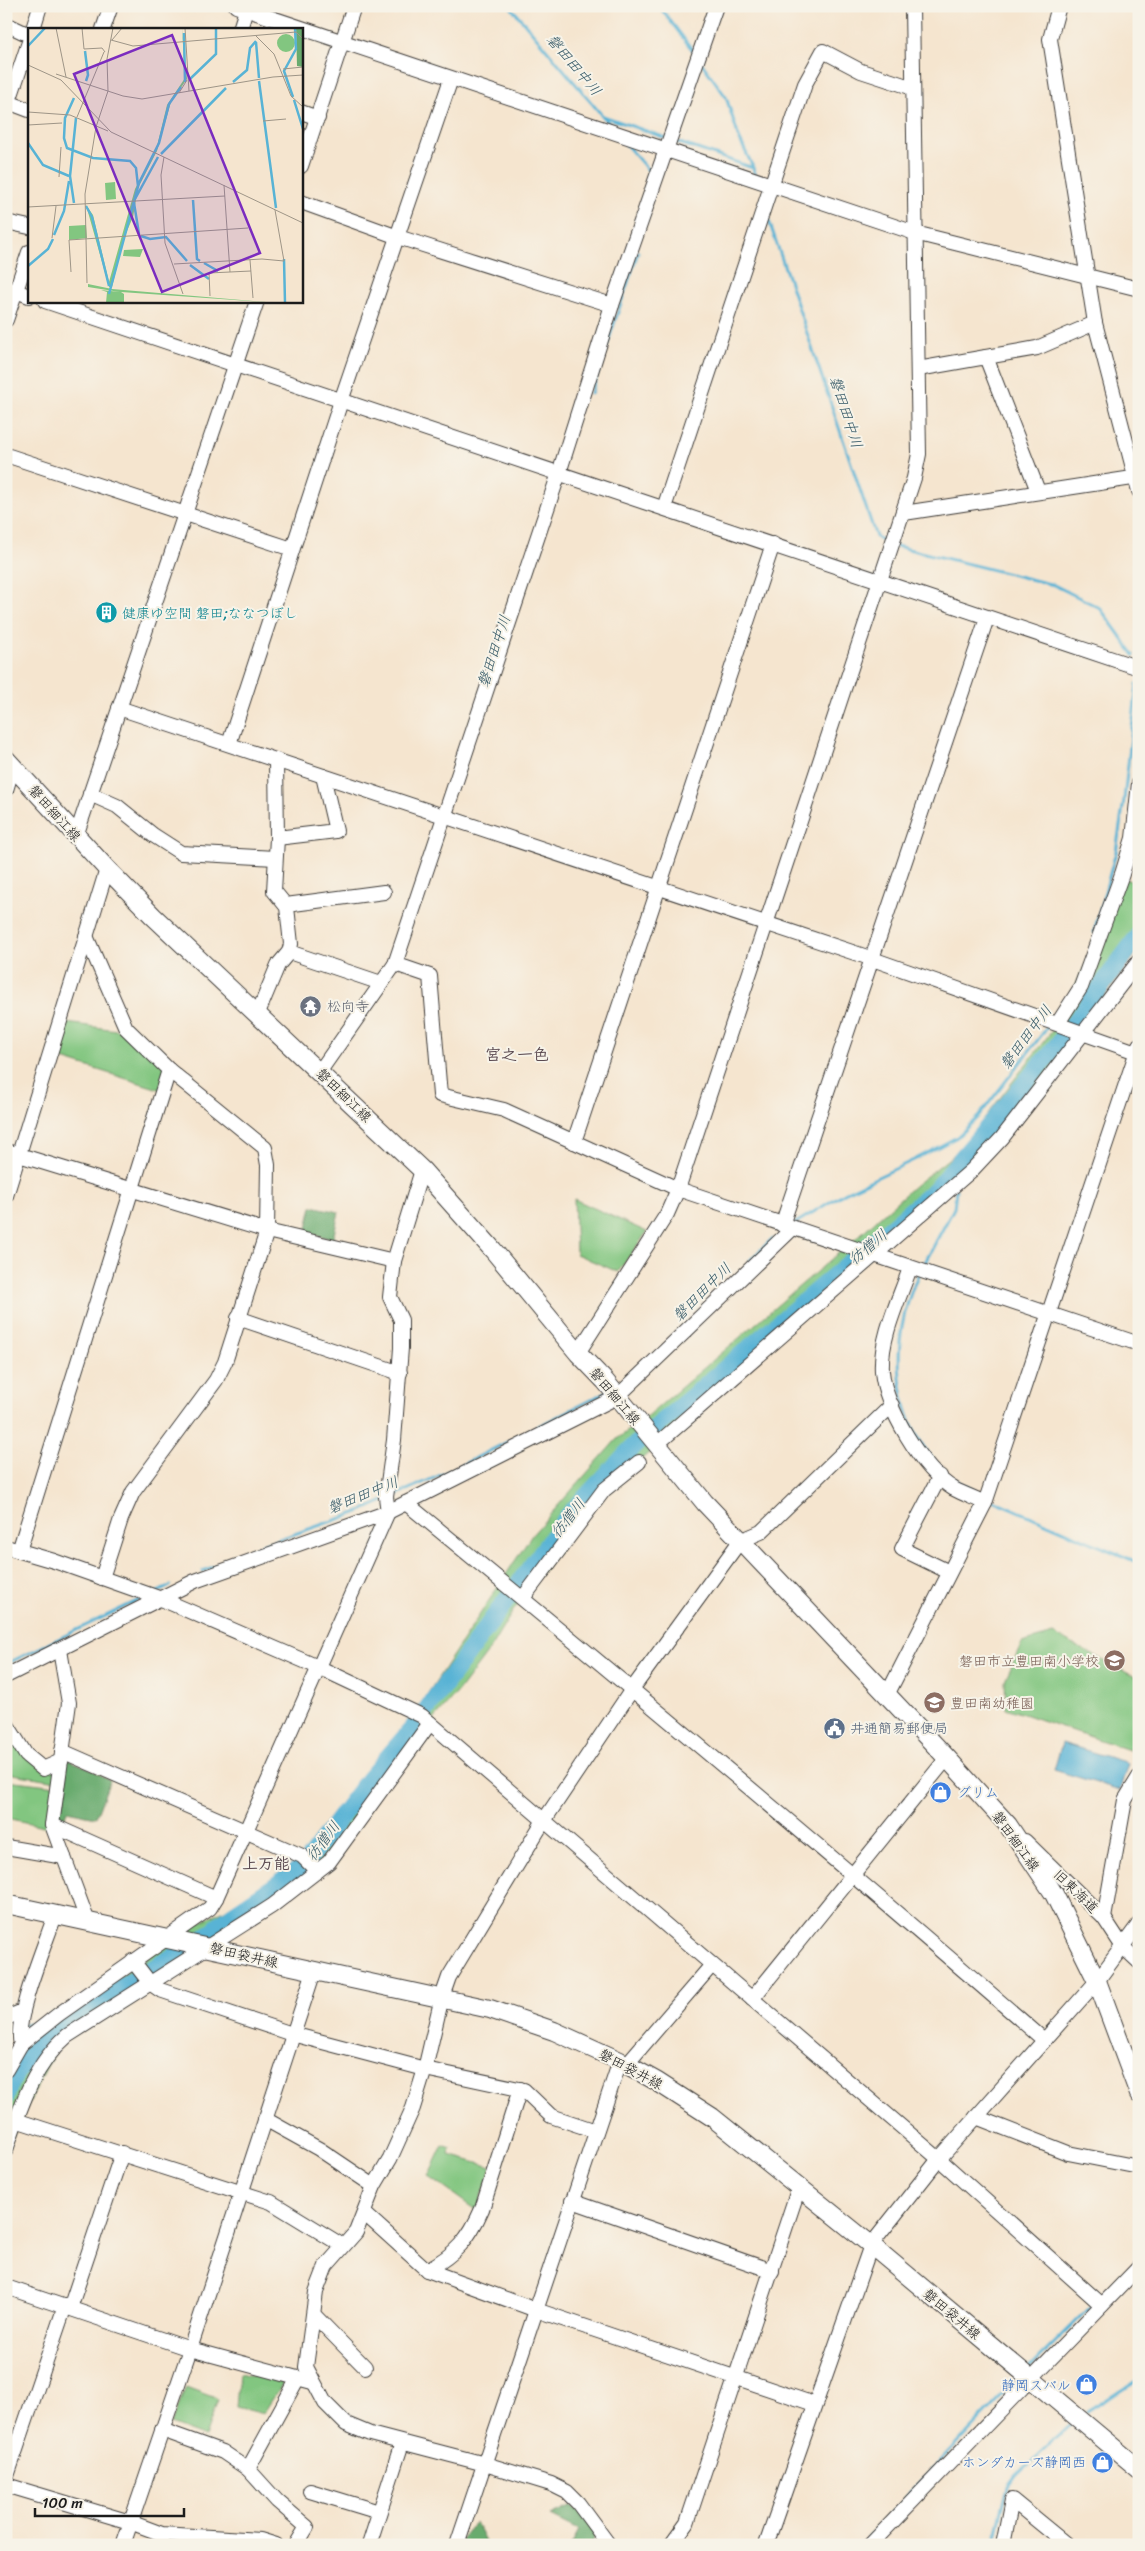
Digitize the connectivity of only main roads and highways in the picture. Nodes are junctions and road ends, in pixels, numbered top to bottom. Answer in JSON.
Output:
{"nodes":[{"id":1,"x":10,"y":763,"type":"edge"},
{"id":2,"x":6,"y":1904,"type":"edge"},
{"id":3,"x":1139,"y":2094,"type":"edge"},
{"id":4,"x":1139,"y":2469,"type":"edge"}],
"edges":[{"from":1,"to":3,"type":"main road","name":"磐田細江線"},
{"from":2,"to":4,"type":"main road","name":"磐田袋井線"}]}
